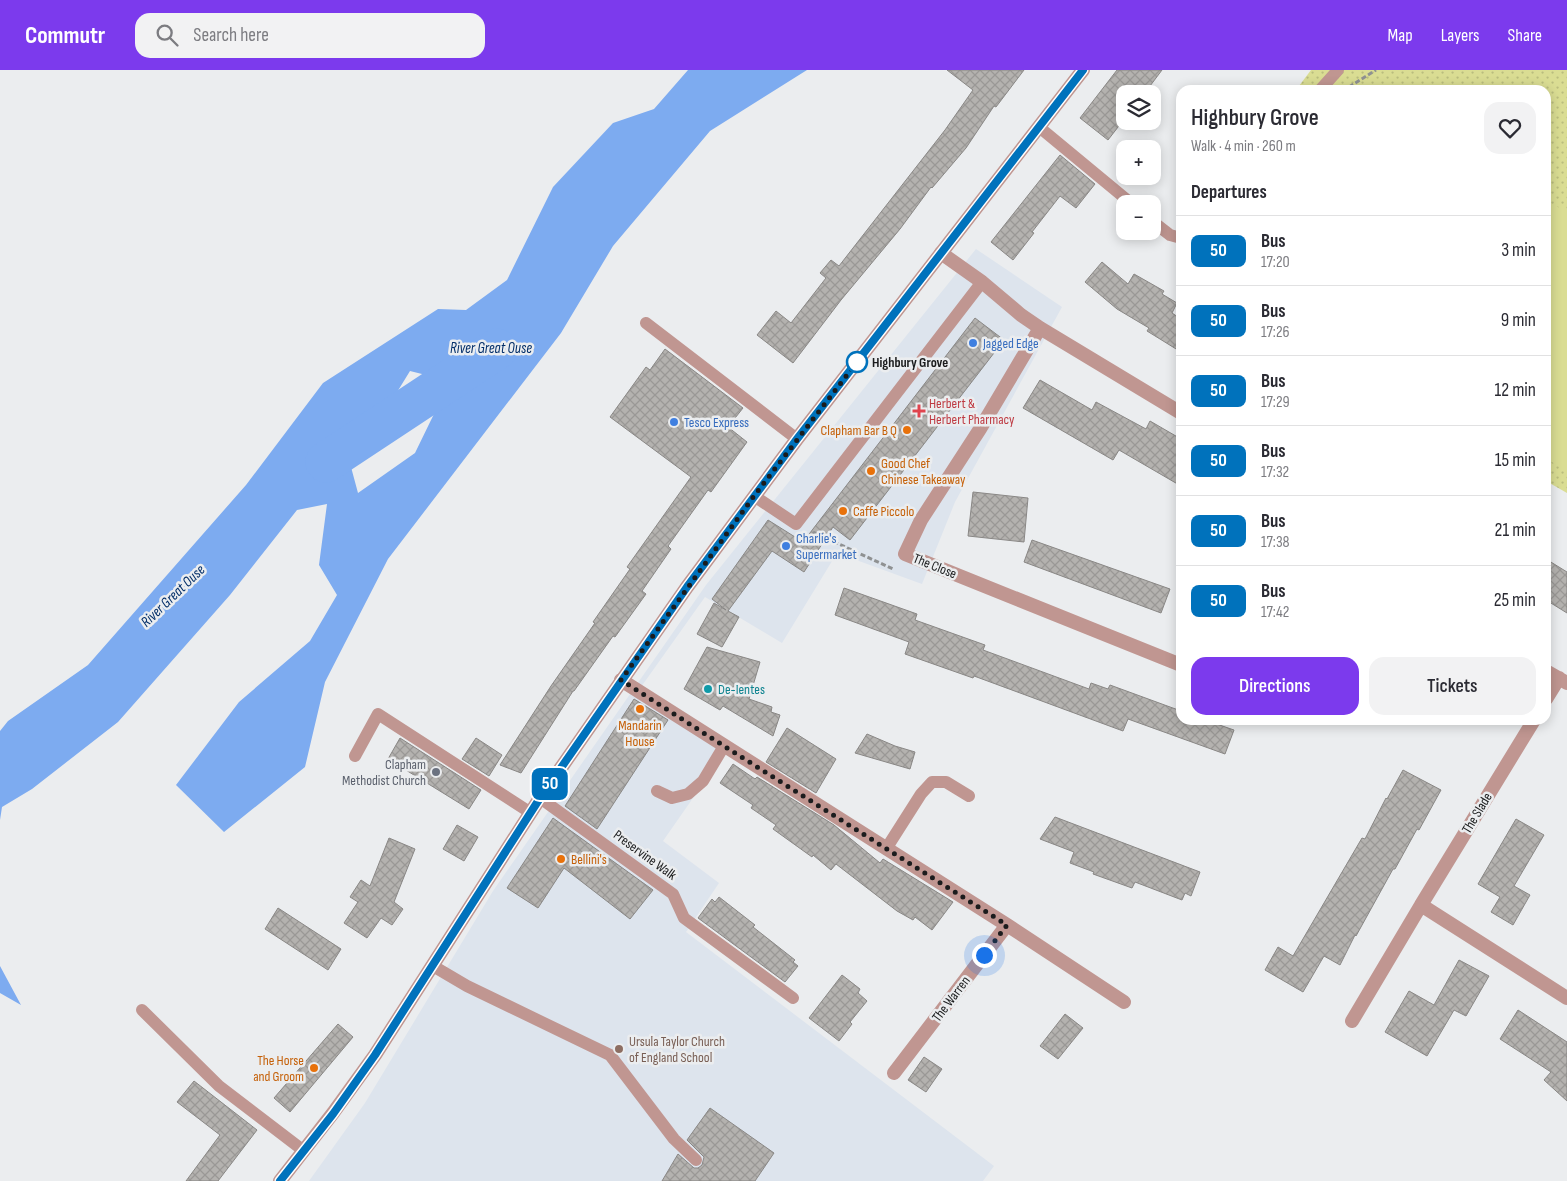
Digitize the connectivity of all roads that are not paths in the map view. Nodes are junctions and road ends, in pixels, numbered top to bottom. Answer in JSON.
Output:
{"nodes":[{"id":1,"x":1083,"y":70,"type":"edge"},
{"id":2,"x":1338,"y":70,"type":"edge"},
{"id":3,"x":1324,"y":85,"type":"edge"},
{"id":4,"x":1039,"y":127,"type":"junction"},
{"id":5,"x":1121,"y":195,"type":"edge"},
{"id":6,"x":1161,"y":228,"type":"edge"},
{"id":7,"x":1176,"y":237,"type":"edge"},
{"id":8,"x":941,"y":253,"type":"junction"},
{"id":9,"x":982,"y":282,"type":"junction"},
{"id":10,"x":646,"y":323,"type":"dead end"},
{"id":11,"x":1040,"y":328,"type":"junction"},
{"id":12,"x":1176,"y":410,"type":"edge"},
{"id":13,"x":797,"y":439,"type":"junction"},
{"id":14,"x":754,"y":496,"type":"junction"},
{"id":15,"x":1176,"y":663,"type":"edge"},
{"id":16,"x":1551,"y":674,"type":"edge"},
{"id":17,"x":621,"y":680,"type":"junction"},
{"id":18,"x":1563,"y":680,"type":"edge"},
{"id":19,"x":1551,"y":693,"type":"edge"},
{"id":20,"x":1531,"y":725,"type":"edge"},
{"id":21,"x":724,"y":746,"type":"junction"},
{"id":22,"x":355,"y":756,"type":"dead end"},
{"id":23,"x":657,"y":791,"type":"dead end"},
{"id":24,"x":968,"y":796,"type":"dead end"},
{"id":25,"x":540,"y":798,"type":"junction"},
{"id":26,"x":531,"y":813,"type":"junction"},
{"id":27,"x":886,"y":849,"type":"junction"},
{"id":28,"x":1420,"y":905,"type":"junction"},
{"id":29,"x":1007,"y":925,"type":"junction"},
{"id":30,"x":433,"y":966,"type":"junction"},
{"id":31,"x":792,"y":998,"type":"dead end"},
{"id":32,"x":1567,"y":998,"type":"edge"},
{"id":33,"x":1124,"y":1002,"type":"dead end"},
{"id":34,"x":142,"y":1010,"type":"dead end"},
{"id":35,"x":1352,"y":1021,"type":"dead end"},
{"id":36,"x":894,"y":1073,"type":"dead end"},
{"id":37,"x":304,"y":1151,"type":"junction"},
{"id":38,"x":696,"y":1160,"type":"dead end"},
{"id":39,"x":280,"y":1181,"type":"edge"}],
"edges":[{"from":1,"to":4,"type":"street"},
{"from":2,"to":3,"type":"lane"},
{"from":4,"to":5,"type":"lane"},
{"from":4,"to":8,"type":"street"},
{"from":6,"to":7,"type":"lane"},
{"from":8,"to":9,"type":"street"},
{"from":8,"to":13,"type":"street"},
{"from":9,"to":11,"type":"street"},
{"from":9,"to":14,"type":"lane"},
{"from":10,"to":13,"type":"lane"},
{"from":11,"to":12,"type":"street"},
{"from":11,"to":15,"type":"street","name":"The Close"},
{"from":13,"to":14,"type":"street"},
{"from":14,"to":17,"type":"street"},
{"from":16,"to":18,"type":"street"},
{"from":17,"to":21,"type":"street"},
{"from":17,"to":25,"type":"street"},
{"from":18,"to":19,"type":"street"},
{"from":20,"to":28,"type":"street","name":"The Slade"},
{"from":21,"to":23,"type":"lane"},
{"from":21,"to":27,"type":"street"},
{"from":22,"to":26,"type":"lane"},
{"from":24,"to":27,"type":"lane"},
{"from":25,"to":26,"type":"street"},
{"from":25,"to":31,"type":"lane","name":"Preservine Walk"},
{"from":26,"to":30,"type":"street"},
{"from":27,"to":29,"type":"street"},
{"from":28,"to":32,"type":"street"},
{"from":28,"to":35,"type":"street","name":"The Slade"},
{"from":29,"to":33,"type":"street"},
{"from":29,"to":36,"type":"street","name":"The Warren"},
{"from":30,"to":37,"type":"street"},
{"from":30,"to":38,"type":"lane"},
{"from":34,"to":37,"type":"lane"},
{"from":37,"to":39,"type":"street"}]}
